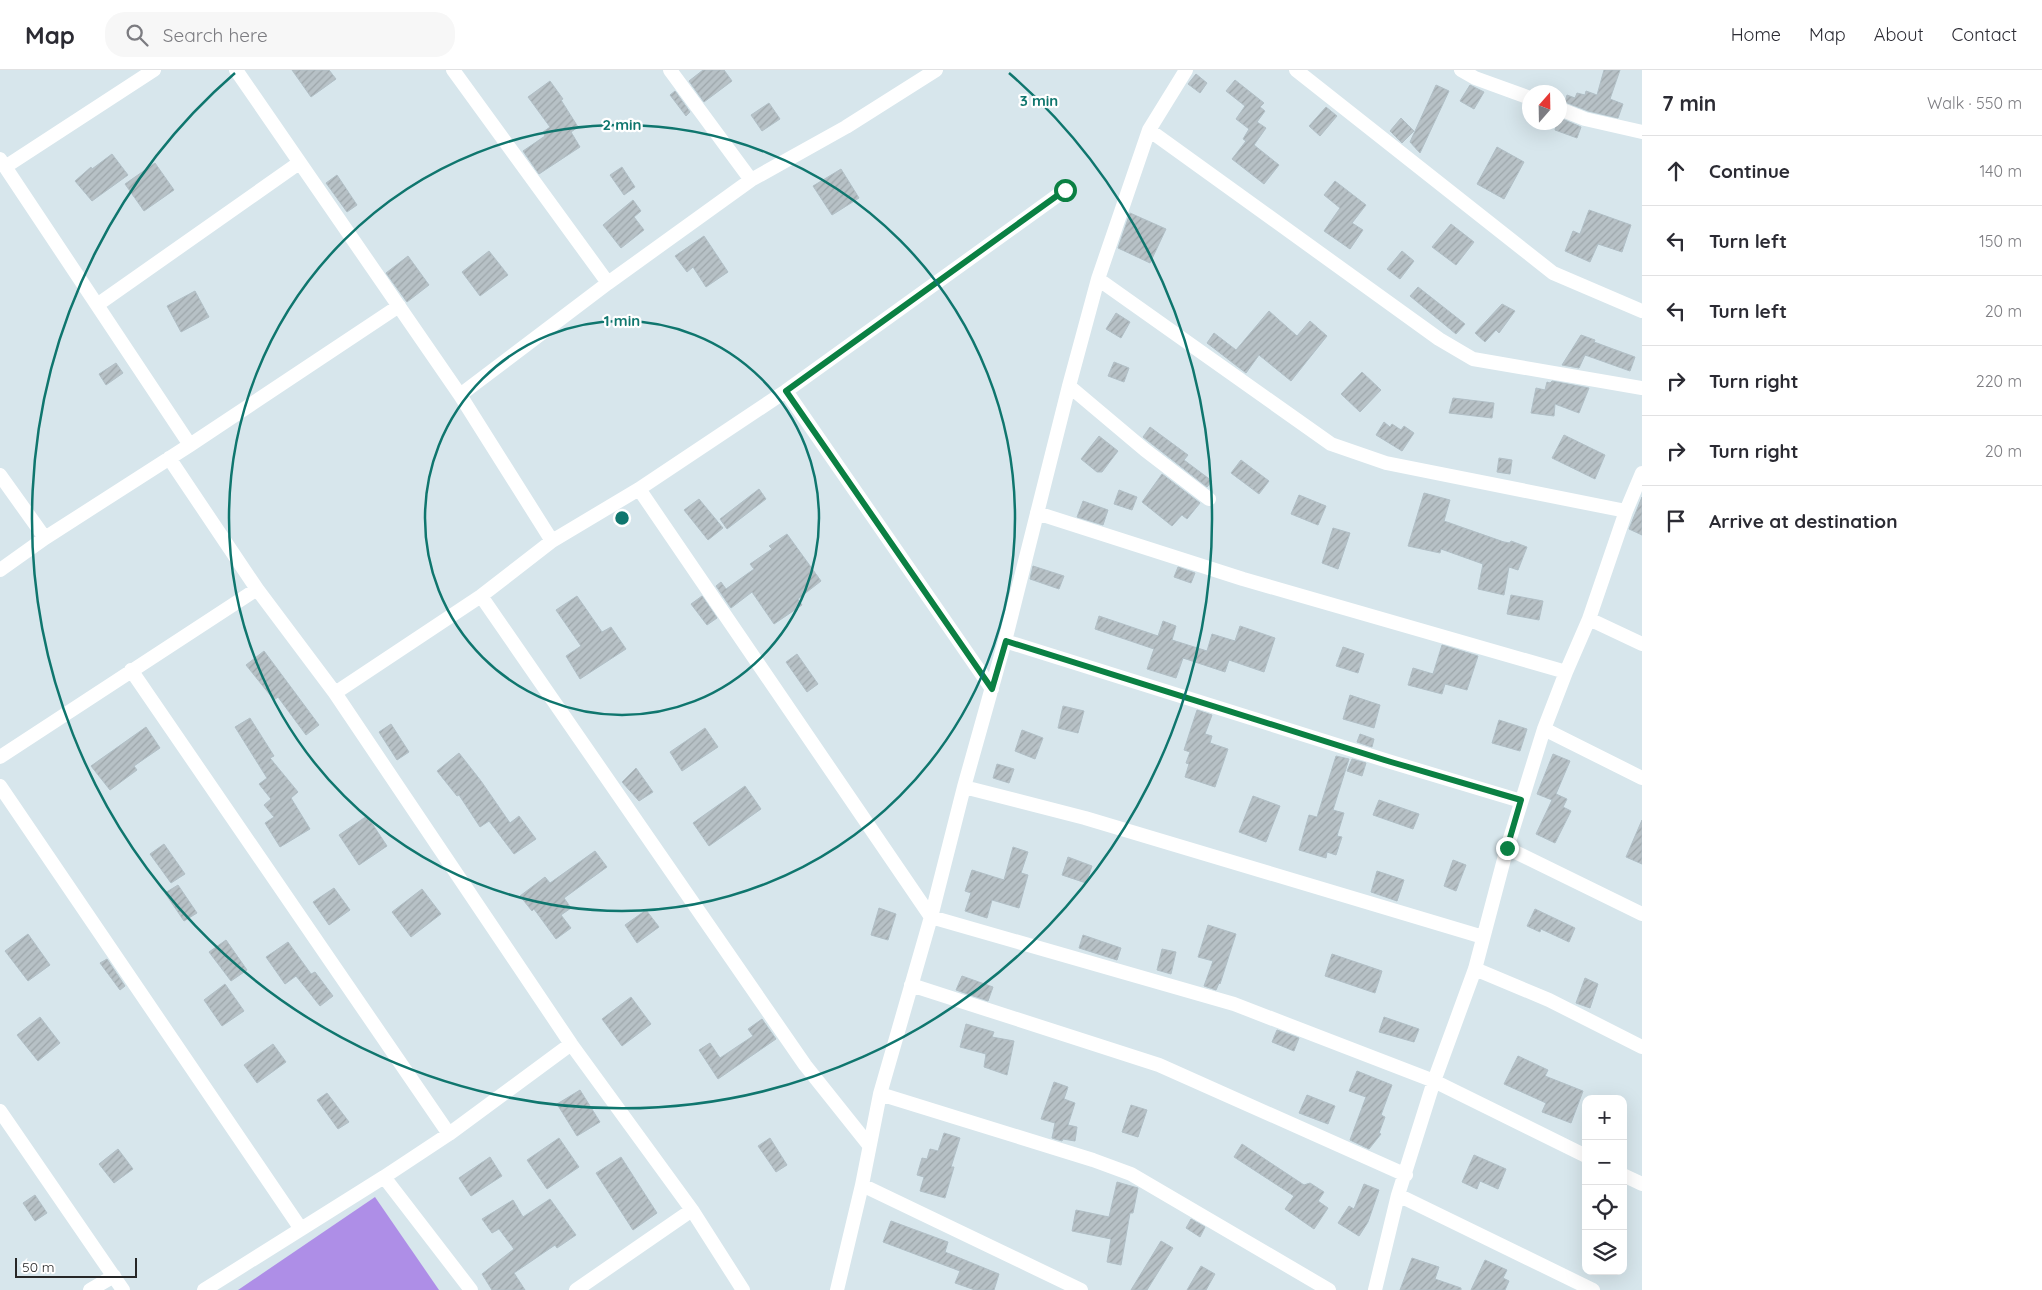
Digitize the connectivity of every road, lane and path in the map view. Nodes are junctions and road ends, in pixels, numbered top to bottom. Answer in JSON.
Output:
{"nodes":[{"id":1,"x":154,"y":70,"type":"edge"},
{"id":2,"x":236,"y":70,"type":"edge"},
{"id":3,"x":453,"y":70,"type":"edge"},
{"id":4,"x":670,"y":70,"type":"edge"},
{"id":5,"x":936,"y":70,"type":"edge"},
{"id":6,"x":1186,"y":70,"type":"edge"},
{"id":7,"x":1296,"y":70,"type":"edge"},
{"id":8,"x":1461,"y":70,"type":"edge"},
{"id":9,"x":915,"y":76,"type":"edge"},
{"id":10,"x":1522,"y":95,"type":"edge"},
{"id":11,"x":1567,"y":112,"type":"edge"},
{"id":12,"x":1150,"y":130,"type":"junction"},
{"id":13,"x":1642,"y":132,"type":"edge"},
{"id":14,"x":2,"y":163,"type":"edge"},
{"id":15,"x":299,"y":163,"type":"junction"},
{"id":16,"x":751,"y":180,"type":"junction"},
{"id":17,"x":1065,"y":190,"type":"dead end"},
{"id":18,"x":1098,"y":279,"type":"junction"},
{"id":19,"x":608,"y":282,"type":"junction"},
{"id":20,"x":97,"y":305,"type":"junction"},
{"id":21,"x":399,"y":306,"type":"junction"},
{"id":22,"x":1642,"y":311,"type":"edge"},
{"id":23,"x":1069,"y":386,"type":"junction"},
{"id":24,"x":1642,"y":388,"type":"edge"},
{"id":25,"x":786,"y":391,"type":"junction"},
{"id":26,"x":460,"y":395,"type":"junction"},
{"id":27,"x":190,"y":445,"type":"junction"},
{"id":28,"x":169,"y":458,"type":"junction"},
{"id":29,"x":1642,"y":473,"type":"edge"},
{"id":30,"x":0,"y":475,"type":"edge"},
{"id":31,"x":638,"y":490,"type":"junction"},
{"id":32,"x":1209,"y":499,"type":"dead end"},
{"id":33,"x":1633,"y":505,"type":"edge"},
{"id":34,"x":1037,"y":513,"type":"junction"},
{"id":35,"x":45,"y":538,"type":"junction"},
{"id":36,"x":552,"y":541,"type":"junction"},
{"id":37,"x":0,"y":570,"type":"edge"},
{"id":38,"x":257,"y":589,"type":"junction"},
{"id":39,"x":481,"y":596,"type":"junction"},
{"id":40,"x":1589,"y":619,"type":"junction"},
{"id":41,"x":1006,"y":641,"type":"junction"},
{"id":42,"x":1642,"y":644,"type":"edge"},
{"id":43,"x":131,"y":670,"type":"junction"},
{"id":44,"x":1566,"y":672,"type":"junction"},
{"id":45,"x":992,"y":689,"type":"junction"},
{"id":46,"x":336,"y":693,"type":"junction"},
{"id":47,"x":1544,"y":729,"type":"junction"},
{"id":48,"x":0,"y":757,"type":"edge"},
{"id":49,"x":1642,"y":778,"type":"edge"},
{"id":50,"x":0,"y":786,"type":"edge"},
{"id":51,"x":964,"y":787,"type":"junction"},
{"id":52,"x":1521,"y":800,"type":"junction"},
{"id":53,"x":1507,"y":848,"type":"junction"},
{"id":54,"x":1642,"y":914,"type":"edge"},
{"id":55,"x":931,"y":917,"type":"junction"},
{"id":56,"x":1483,"y":937,"type":"junction"},
{"id":57,"x":1474,"y":969,"type":"junction"},
{"id":58,"x":911,"y":985,"type":"junction"},
{"id":59,"x":571,"y":1044,"type":"junction"},
{"id":60,"x":1642,"y":1047,"type":"edge"},
{"id":61,"x":1434,"y":1081,"type":"junction"},
{"id":62,"x":880,"y":1094,"type":"junction"},
{"id":63,"x":0,"y":1111,"type":"edge"},
{"id":64,"x":449,"y":1134,"type":"junction"},
{"id":65,"x":868,"y":1144,"type":"junction"},
{"id":66,"x":1582,"y":1154,"type":"edge"},
{"id":67,"x":1406,"y":1175,"type":"junction"},
{"id":68,"x":384,"y":1177,"type":"junction"},
{"id":69,"x":1627,"y":1177,"type":"edge"},
{"id":70,"x":1642,"y":1184,"type":"edge"},
{"id":71,"x":862,"y":1185,"type":"junction"},
{"id":72,"x":1398,"y":1195,"type":"junction"},
{"id":73,"x":692,"y":1210,"type":"junction"},
{"id":74,"x":301,"y":1229,"type":"junction"},
{"id":75,"x":114,"y":1276,"type":"junction"},
{"id":76,"x":840,"y":1289,"type":"edge"},
{"id":77,"x":90,"y":1290,"type":"edge"},
{"id":78,"x":123,"y":1290,"type":"edge"},
{"id":79,"x":204,"y":1290,"type":"edge"},
{"id":80,"x":471,"y":1290,"type":"edge"},
{"id":81,"x":576,"y":1290,"type":"edge"},
{"id":82,"x":743,"y":1290,"type":"edge"},
{"id":83,"x":1081,"y":1290,"type":"edge"},
{"id":84,"x":1329,"y":1290,"type":"edge"},
{"id":85,"x":1375,"y":1290,"type":"edge"},
{"id":86,"x":1593,"y":1290,"type":"edge"}],
"edges":[{"from":1,"to":14,"type":"street"},
{"from":2,"to":15,"type":"street"},
{"from":3,"to":19,"type":"street"},
{"from":4,"to":16,"type":"street"},
{"from":5,"to":9,"type":"street"},
{"from":6,"to":12,"type":"street"},
{"from":7,"to":22,"type":"street"},
{"from":8,"to":10,"type":"street"},
{"from":9,"to":16,"type":"street"},
{"from":11,"to":13,"type":"street"},
{"from":12,"to":18,"type":"street"},
{"from":12,"to":24,"type":"street"},
{"from":14,"to":20,"type":"street"},
{"from":15,"to":20,"type":"street"},
{"from":15,"to":21,"type":"street"},
{"from":16,"to":19,"type":"street"},
{"from":17,"to":25,"type":"street"},
{"from":18,"to":23,"type":"street"},
{"from":18,"to":33,"type":"street"},
{"from":19,"to":26,"type":"street"},
{"from":20,"to":27,"type":"street"},
{"from":21,"to":26,"type":"street"},
{"from":21,"to":27,"type":"street"},
{"from":23,"to":32,"type":"street"},
{"from":23,"to":34,"type":"street"},
{"from":25,"to":31,"type":"street"},
{"from":25,"to":45,"type":"street"},
{"from":26,"to":36,"type":"street"},
{"from":27,"to":28,"type":"street"},
{"from":28,"to":35,"type":"street"},
{"from":28,"to":38,"type":"street"},
{"from":29,"to":33,"type":"street"},
{"from":30,"to":35,"type":"street"},
{"from":31,"to":36,"type":"street"},
{"from":31,"to":55,"type":"street"},
{"from":33,"to":40,"type":"street"},
{"from":34,"to":41,"type":"street"},
{"from":34,"to":44,"type":"street"},
{"from":35,"to":37,"type":"street"},
{"from":36,"to":39,"type":"street"},
{"from":38,"to":43,"type":"street"},
{"from":38,"to":46,"type":"street"},
{"from":39,"to":46,"type":"street"},
{"from":39,"to":65,"type":"street"},
{"from":40,"to":42,"type":"street"},
{"from":40,"to":44,"type":"street"},
{"from":41,"to":45,"type":"street"},
{"from":41,"to":52,"type":"street"},
{"from":43,"to":48,"type":"street"},
{"from":43,"to":64,"type":"street"},
{"from":44,"to":47,"type":"street"},
{"from":45,"to":51,"type":"street"},
{"from":46,"to":59,"type":"street"},
{"from":47,"to":49,"type":"street"},
{"from":47,"to":52,"type":"street"},
{"from":50,"to":74,"type":"street"},
{"from":51,"to":55,"type":"street"},
{"from":51,"to":56,"type":"street"},
{"from":52,"to":53,"type":"street"},
{"from":53,"to":54,"type":"street"},
{"from":53,"to":56,"type":"street"},
{"from":55,"to":58,"type":"street"},
{"from":55,"to":61,"type":"street"},
{"from":56,"to":57,"type":"street"},
{"from":57,"to":60,"type":"street"},
{"from":57,"to":61,"type":"street"},
{"from":58,"to":62,"type":"street"},
{"from":58,"to":67,"type":"street"},
{"from":59,"to":64,"type":"street"},
{"from":59,"to":73,"type":"street"},
{"from":61,"to":66,"type":"street"},
{"from":61,"to":67,"type":"street"},
{"from":62,"to":65,"type":"street"},
{"from":62,"to":84,"type":"street"},
{"from":63,"to":75,"type":"street"},
{"from":64,"to":68,"type":"street"},
{"from":65,"to":71,"type":"street"},
{"from":67,"to":72,"type":"street"},
{"from":68,"to":74,"type":"street"},
{"from":68,"to":80,"type":"street"},
{"from":69,"to":70,"type":"street"},
{"from":71,"to":76,"type":"street"},
{"from":71,"to":83,"type":"street"},
{"from":72,"to":85,"type":"street"},
{"from":72,"to":86,"type":"street"},
{"from":73,"to":81,"type":"street"},
{"from":73,"to":82,"type":"street"},
{"from":74,"to":79,"type":"street"},
{"from":75,"to":77,"type":"street"},
{"from":75,"to":78,"type":"street"}]}
